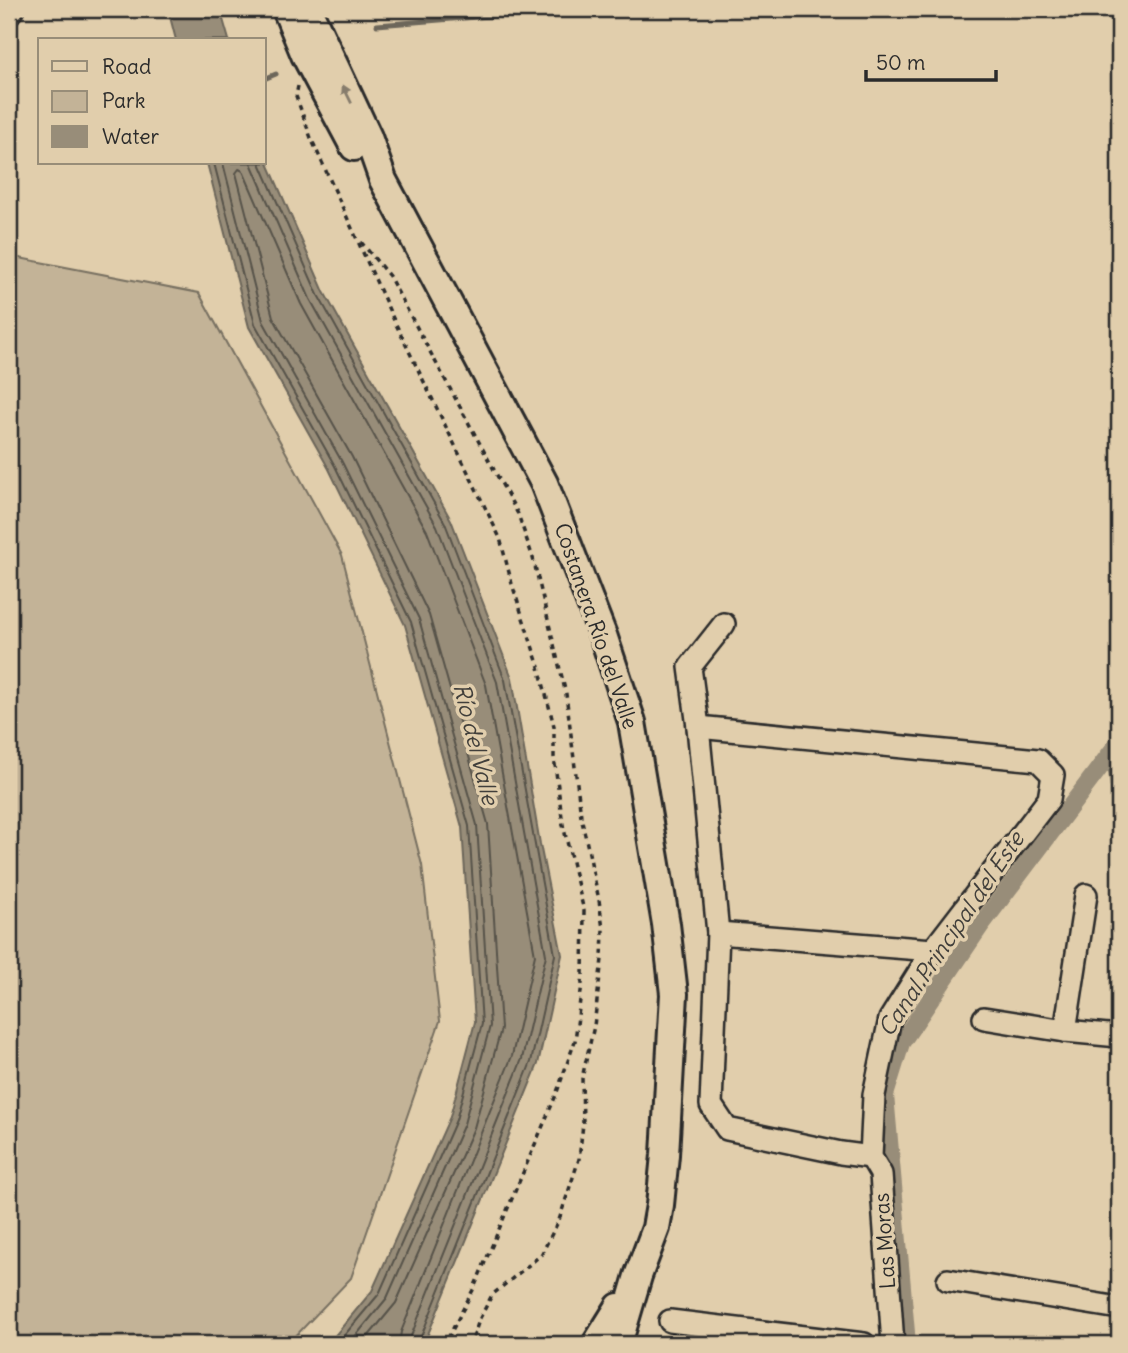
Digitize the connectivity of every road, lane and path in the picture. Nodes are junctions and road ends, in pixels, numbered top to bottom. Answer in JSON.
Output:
{"nodes":[{"id":1,"x":13,"y":9,"type":"edge"},
{"id":2,"x":286,"y":9,"type":"edge"},
{"id":3,"x":308,"y":9,"type":"edge"},
{"id":4,"x":9,"y":14,"type":"edge"},
{"id":5,"x":300,"y":76,"type":"dead end"},
{"id":6,"x":383,"y":180,"type":"junction"},
{"id":7,"x":358,"y":238,"type":"junction"},
{"id":8,"x":724,"y":624,"type":"dead end"},
{"id":9,"x":698,"y":727,"type":"junction"},
{"id":10,"x":1086,"y":895,"type":"dead end"},
{"id":11,"x":719,"y":933,"type":"junction"},
{"id":12,"x":933,"y":950,"type":"junction"},
{"id":13,"x":984,"y":1018,"type":"dead end"},
{"id":14,"x":1065,"y":1031,"type":"junction"},
{"id":15,"x":1119,"y":1036,"type":"edge"},
{"id":16,"x":871,"y":1157,"type":"junction"},
{"id":17,"x":638,"y":1276,"type":"junction"},
{"id":18,"x":948,"y":1280,"type":"dead end"},
{"id":19,"x":1119,"y":1308,"type":"edge"},
{"id":20,"x":670,"y":1321,"type":"dead end"},
{"id":21,"x":446,"y":1344,"type":"edge"},
{"id":22,"x":471,"y":1344,"type":"edge"},
{"id":23,"x":596,"y":1344,"type":"edge"},
{"id":24,"x":618,"y":1344,"type":"edge"},
{"id":25,"x":864,"y":1344,"type":"edge"},
{"id":26,"x":892,"y":1344,"type":"edge"}],
"edges":[{"from":1,"to":4,"type":"street"},
{"from":2,"to":6,"type":"main road","name":"Costanera Río del Valle"},
{"from":6,"to":3,"type":"main road","name":"Costanera Río del Valle","one_way":true},
{"from":5,"to":7,"type":"path"},
{"from":6,"to":17,"type":"main road","name":"Costanera Río del Valle"},
{"from":7,"to":21,"type":"path"},
{"from":7,"to":22,"type":"path"},
{"from":8,"to":9,"type":"street"},
{"from":9,"to":11,"type":"street"},
{"from":9,"to":12,"type":"street","name":"Las Moras"},
{"from":10,"to":14,"type":"street"},
{"from":11,"to":12,"type":"street"},
{"from":11,"to":16,"type":"street"},
{"from":12,"to":16,"type":"street","name":"Las Moras"},
{"from":13,"to":14,"type":"street"},
{"from":14,"to":15,"type":"street"},
{"from":16,"to":26,"type":"street","name":"Las Moras"},
{"from":17,"to":23,"type":"main road","name":"Costanera Río del Valle"},
{"from":17,"to":24,"type":"main road","name":"Costanera Río del Valle"},
{"from":18,"to":19,"type":"street"},
{"from":20,"to":25,"type":"street"}]}
